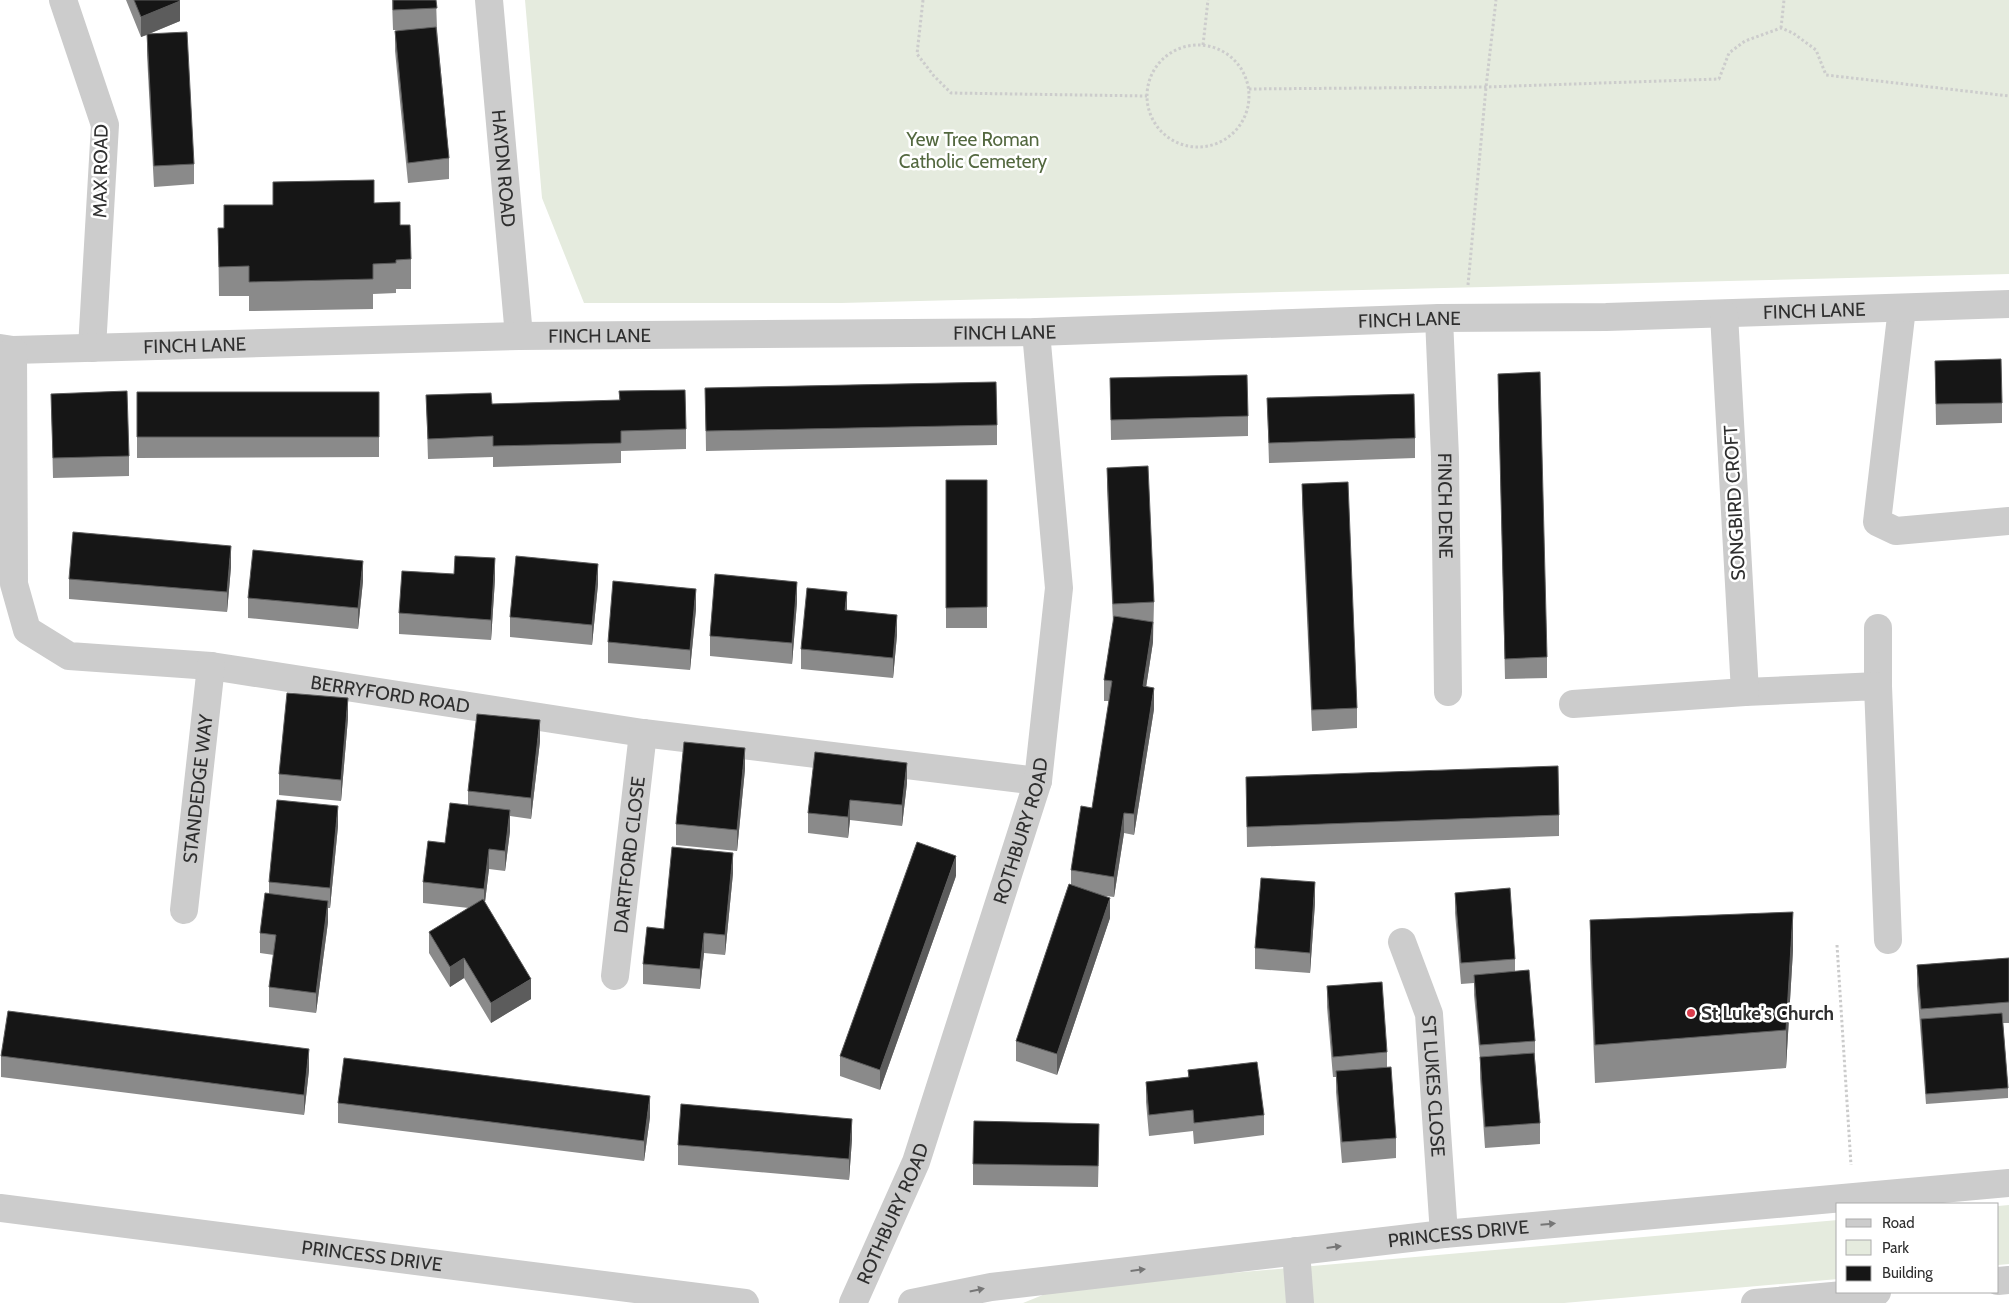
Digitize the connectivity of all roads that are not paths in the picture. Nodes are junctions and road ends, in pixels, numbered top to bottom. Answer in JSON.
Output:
{"nodes":[{"id":1,"x":63,"y":0,"type":"edge"},
{"id":2,"x":489,"y":0,"type":"edge"},
{"id":3,"x":2009,"y":304,"type":"edge"},
{"id":4,"x":1902,"y":308,"type":"junction"},
{"id":5,"x":1724,"y":314,"type":"junction"},
{"id":6,"x":1452,"y":318,"type":"junction"},
{"id":7,"x":1036,"y":332,"type":"junction"},
{"id":8,"x":519,"y":336,"type":"junction"},
{"id":9,"x":92,"y":348,"type":"junction"},
{"id":10,"x":6,"y":349,"type":"edge"},
{"id":11,"x":7,"y":508,"type":"edge"},
{"id":12,"x":2009,"y":521,"type":"edge"},
{"id":13,"x":1878,"y":628,"type":"dead end"},
{"id":14,"x":211,"y":666,"type":"junction"},
{"id":15,"x":1878,"y":686,"type":"junction"},
{"id":16,"x":1448,"y":692,"type":"dead end"},
{"id":17,"x":1745,"y":692,"type":"junction"},
{"id":18,"x":1573,"y":704,"type":"dead end"},
{"id":19,"x":643,"y":733,"type":"junction"},
{"id":20,"x":1038,"y":781,"type":"junction"},
{"id":21,"x":184,"y":910,"type":"dead end"},
{"id":22,"x":1888,"y":940,"type":"dead end"},
{"id":23,"x":1402,"y":942,"type":"dead end"},
{"id":24,"x":615,"y":976,"type":"dead end"},
{"id":25,"x":2009,"y":1183,"type":"edge"},
{"id":26,"x":0,"y":1208,"type":"edge"},
{"id":27,"x":1444,"y":1234,"type":"junction"},
{"id":28,"x":1296,"y":1251,"type":"junction"},
{"id":29,"x":1866,"y":1293,"type":"edge"},
{"id":30,"x":745,"y":1303,"type":"edge"},
{"id":31,"x":853,"y":1303,"type":"edge"},
{"id":32,"x":912,"y":1303,"type":"edge"},
{"id":33,"x":1300,"y":1303,"type":"edge"},
{"id":34,"x":1755,"y":1303,"type":"edge"}],
"edges":[{"from":1,"to":9,"type":"street","name":"MAX ROAD"},
{"from":2,"to":8,"type":"street","name":"HAYDN ROAD"},
{"from":3,"to":4,"type":"street","name":"FINCH LANE"},
{"from":4,"to":5,"type":"street","name":"FINCH LANE"},
{"from":4,"to":12,"type":"street"},
{"from":5,"to":6,"type":"street","name":"FINCH LANE"},
{"from":5,"to":17,"type":"street","name":"SONGBIRD CROFT"},
{"from":6,"to":7,"type":"street","name":"FINCH LANE"},
{"from":6,"to":16,"type":"street","name":"FINCH DENE"},
{"from":7,"to":8,"type":"street","name":"FINCH LANE"},
{"from":7,"to":20,"type":"street","name":"ROTHBURY ROAD"},
{"from":8,"to":9,"type":"street","name":"FINCH LANE"},
{"from":9,"to":10,"type":"street","name":"FINCH LANE"},
{"from":10,"to":11,"type":"street","name":"BERRYFORD ROAD"},
{"from":11,"to":14,"type":"street","name":"BERRYFORD ROAD"},
{"from":13,"to":15,"type":"street"},
{"from":14,"to":19,"type":"street","name":"BERRYFORD ROAD"},
{"from":14,"to":21,"type":"street","name":"STANDEDGE WAY"},
{"from":15,"to":17,"type":"street"},
{"from":15,"to":22,"type":"street"},
{"from":17,"to":18,"type":"street"},
{"from":19,"to":20,"type":"street","name":"BERRYFORD ROAD"},
{"from":19,"to":24,"type":"street","name":"DARTFORD CLOSE"},
{"from":20,"to":31,"type":"street","name":"ROTHBURY ROAD"},
{"from":23,"to":27,"type":"street","name":"ST LUKES CLOSE"},
{"from":27,"to":25,"type":"street","name":"PRINCESS DRIVE","one_way":true},
{"from":26,"to":30,"type":"street","name":"PRINCESS DRIVE"},
{"from":28,"to":27,"type":"street","name":"PRINCESS DRIVE","one_way":true},
{"from":32,"to":28,"type":"street","name":"PRINCESS DRIVE","one_way":true},
{"from":28,"to":33,"type":"street"},
{"from":29,"to":34,"type":"street"}]}
